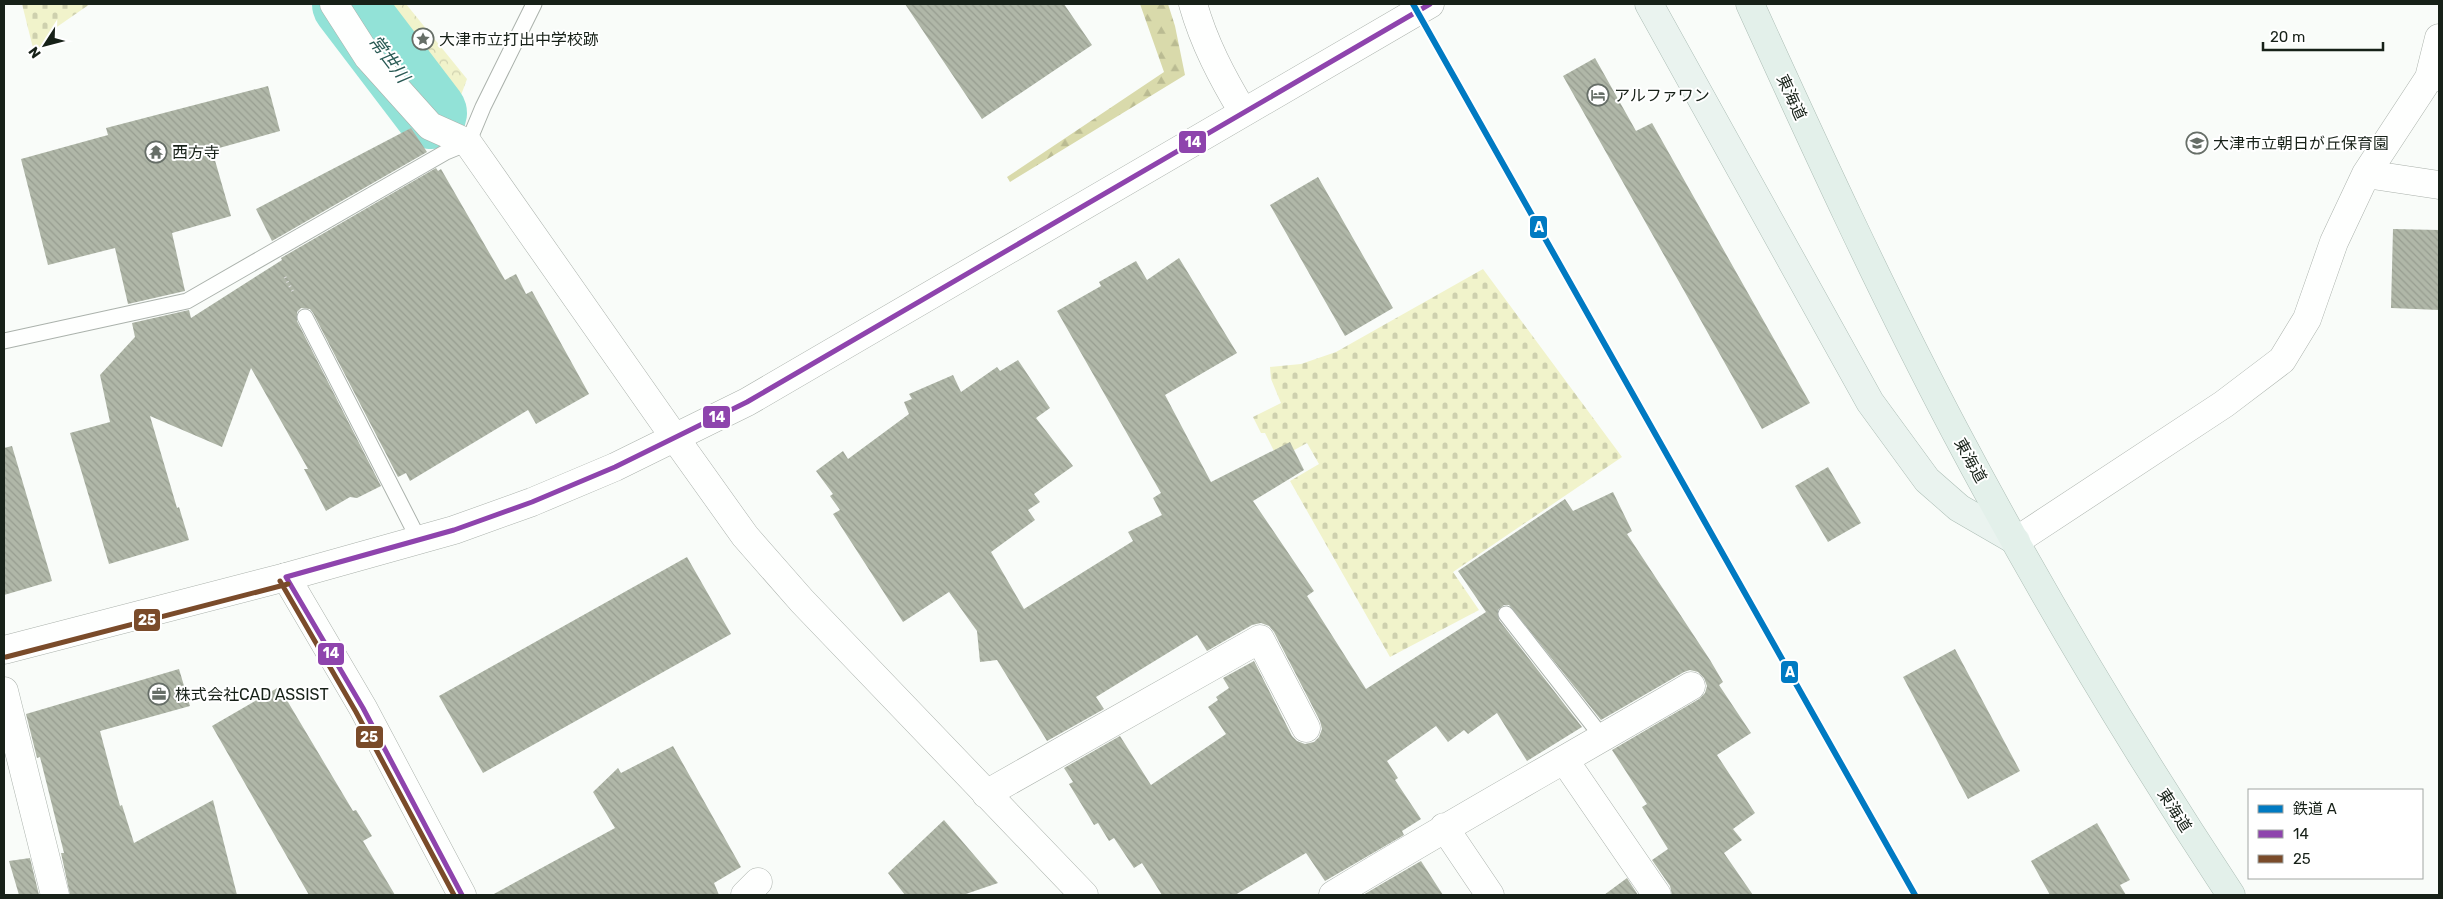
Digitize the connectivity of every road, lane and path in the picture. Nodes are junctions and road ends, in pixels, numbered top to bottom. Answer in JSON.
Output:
{"nodes":[{"id":1,"x":334,"y":4,"type":"edge"},
{"id":2,"x":534,"y":4,"type":"edge"},
{"id":3,"x":1193,"y":4,"type":"edge"},
{"id":4,"x":1430,"y":4,"type":"edge"},
{"id":5,"x":1650,"y":4,"type":"edge"},
{"id":6,"x":1750,"y":4,"type":"edge"},
{"id":7,"x":2439,"y":38,"type":"edge"},
{"id":8,"x":2434,"y":77,"type":"edge"},
{"id":9,"x":1243,"y":112,"type":"junction"},
{"id":10,"x":468,"y":143,"type":"junction"},
{"id":11,"x":2366,"y":174,"type":"junction"},
{"id":12,"x":2439,"y":185,"type":"edge"},
{"id":13,"x":273,"y":252,"type":"junction"},
{"id":14,"x":305,"y":318,"type":"joint"},
{"id":15,"x":4,"y":341,"type":"edge"},
{"id":16,"x":675,"y":438,"type":"junction"},
{"id":17,"x":419,"y":540,"type":"junction"},
{"id":18,"x":2016,"y":541,"type":"junction"},
{"id":19,"x":286,"y":577,"type":"junction"},
{"id":20,"x":1506,"y":614,"type":"dead end"},
{"id":21,"x":4,"y":650,"type":"edge"},
{"id":22,"x":1691,"y":686,"type":"dead end"},
{"id":23,"x":4,"y":691,"type":"edge"},
{"id":24,"x":1306,"y":728,"type":"dead end"},
{"id":25,"x":1603,"y":738,"type":"junction"},
{"id":26,"x":1565,"y":761,"type":"junction"},
{"id":27,"x":986,"y":794,"type":"junction"},
{"id":28,"x":1444,"y":827,"type":"junction"},
{"id":29,"x":55,"y":895,"type":"edge"},
{"id":30,"x":462,"y":895,"type":"edge"},
{"id":31,"x":1084,"y":895,"type":"edge"},
{"id":32,"x":1333,"y":895,"type":"edge"},
{"id":33,"x":1490,"y":895,"type":"edge"},
{"id":34,"x":1657,"y":895,"type":"edge"},
{"id":35,"x":2231,"y":895,"type":"edge"}],
"edges":[{"from":1,"to":10,"type":"street"},
{"from":2,"to":10,"type":"lane"},
{"from":3,"to":9,"type":"street"},
{"from":4,"to":9,"type":"street"},
{"from":5,"to":18,"type":"main road"},
{"from":6,"to":18,"type":"highway","name":"東海道"},
{"from":7,"to":8,"type":"street"},
{"from":8,"to":11,"type":"street"},
{"from":9,"to":16,"type":"street"},
{"from":10,"to":13,"type":"lane"},
{"from":10,"to":16,"type":"street"},
{"from":11,"to":12,"type":"street"},
{"from":11,"to":18,"type":"street"},
{"from":13,"to":14,"type":"path"},
{"from":13,"to":15,"type":"lane"},
{"from":14,"to":17,"type":"lane"},
{"from":16,"to":17,"type":"street"},
{"from":16,"to":27,"type":"street"},
{"from":17,"to":19,"type":"street"},
{"from":18,"to":35,"type":"highway","name":"東海道"},
{"from":19,"to":21,"type":"street"},
{"from":19,"to":30,"type":"street"},
{"from":20,"to":25,"type":"lane"},
{"from":22,"to":25,"type":"street"},
{"from":23,"to":29,"type":"street"},
{"from":24,"to":27,"type":"street"},
{"from":25,"to":26,"type":"street"},
{"from":26,"to":28,"type":"street"},
{"from":26,"to":34,"type":"street"},
{"from":27,"to":31,"type":"street"},
{"from":28,"to":32,"type":"street"},
{"from":28,"to":33,"type":"street"}]}
